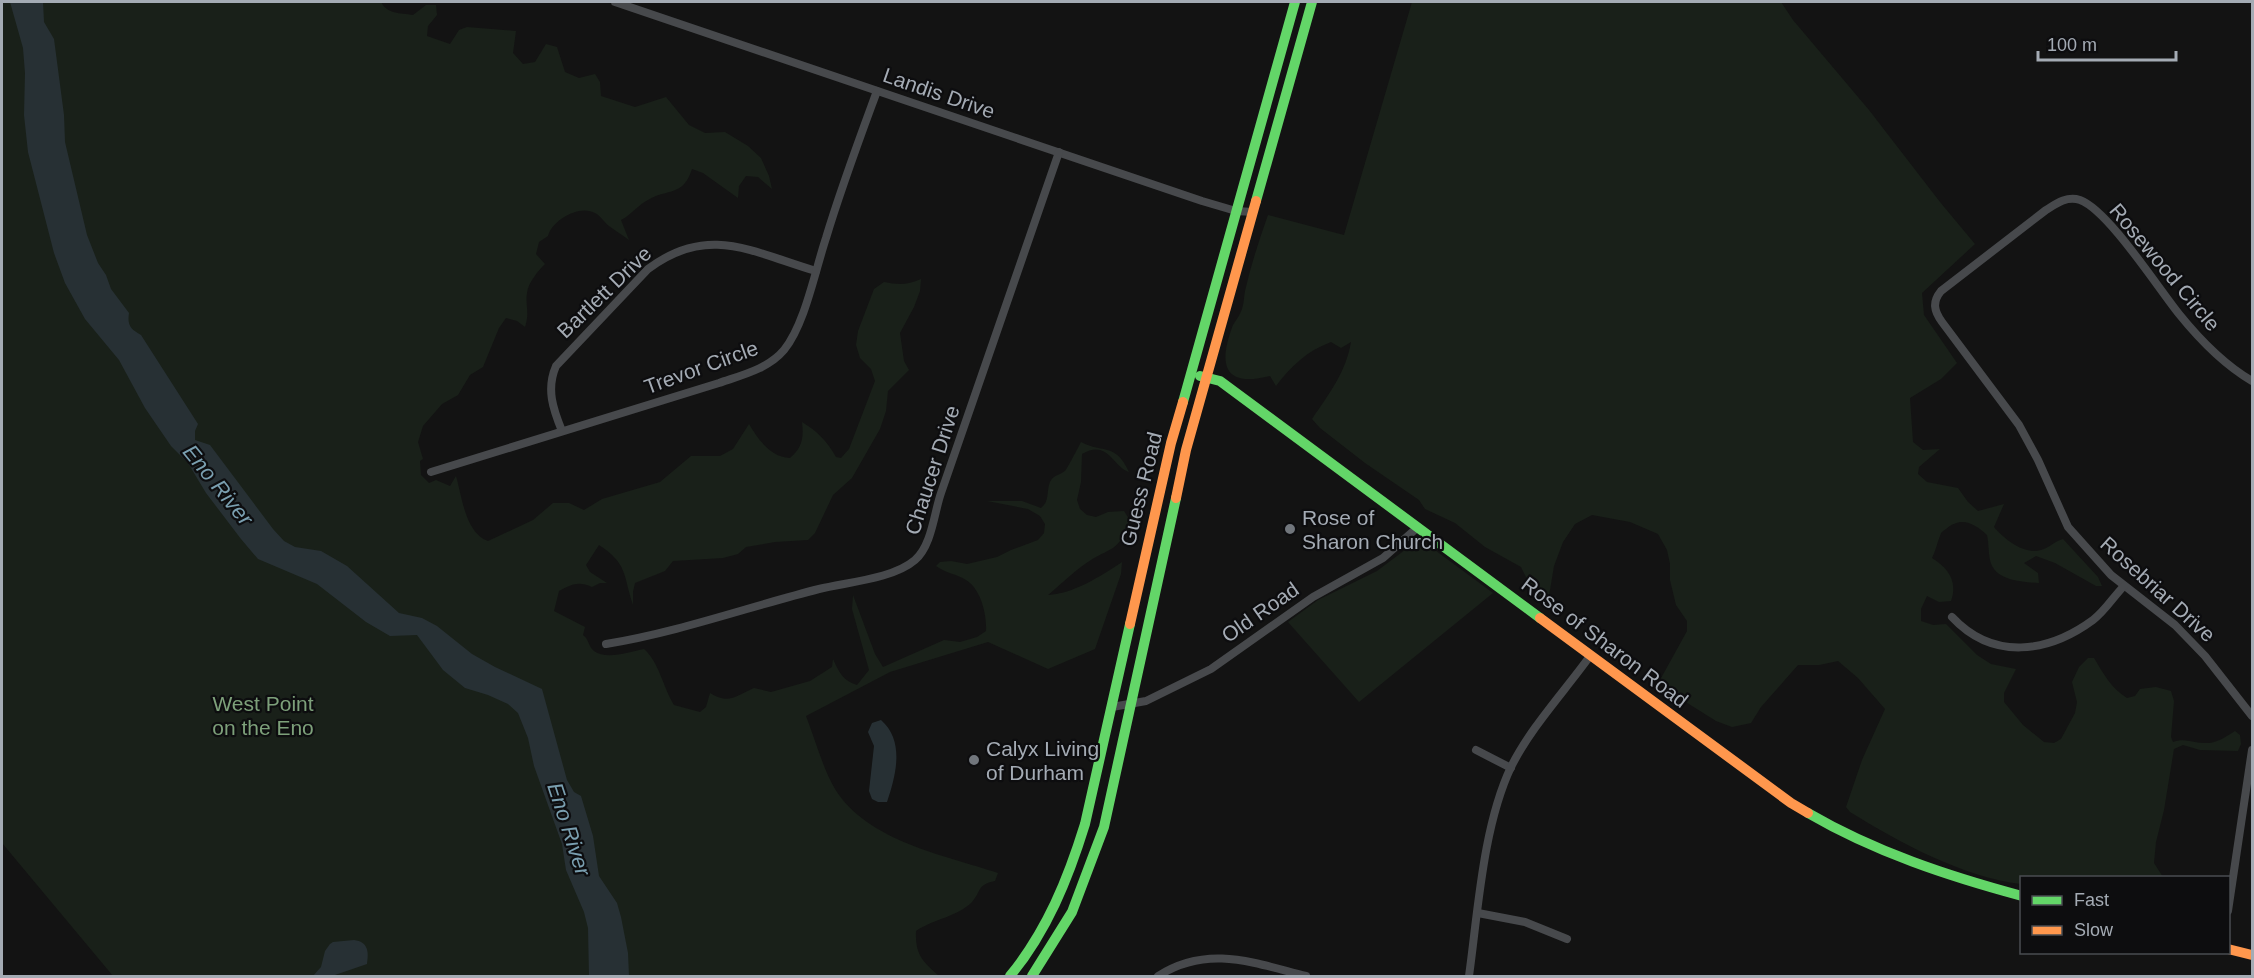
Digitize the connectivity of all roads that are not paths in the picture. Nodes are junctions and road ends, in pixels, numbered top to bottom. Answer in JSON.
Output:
{"nodes":[{"id":1,"x":615,"y":2,"type":"edge"},
{"id":2,"x":1295,"y":2,"type":"edge"},
{"id":3,"x":1312,"y":2,"type":"edge"},
{"id":4,"x":877,"y":91,"type":"junction"},
{"id":5,"x":1059,"y":152,"type":"junction"},
{"id":6,"x":1236,"y":211,"type":"junction"},
{"id":7,"x":1253,"y":213,"type":"junction"},
{"id":8,"x":816,"y":272,"type":"junction"},
{"id":9,"x":1934,"y":302,"type":"joint"},
{"id":10,"x":1191,"y":374,"type":"junction"},
{"id":11,"x":1206,"y":378,"type":"junction"},
{"id":12,"x":2253,"y":381,"type":"edge"},
{"id":13,"x":562,"y":431,"type":"junction"},
{"id":14,"x":432,"y":472,"type":"dead end"},
{"id":15,"x":1419,"y":527,"type":"junction"},
{"id":16,"x":2124,"y":586,"type":"junction"},
{"id":17,"x":1952,"y":617,"type":"dead end"},
{"id":18,"x":606,"y":644,"type":"dead end"},
{"id":19,"x":1590,"y":656,"type":"junction"},
{"id":20,"x":1130,"y":704,"type":"junction"},
{"id":21,"x":1112,"y":707,"type":"junction"},
{"id":22,"x":2253,"y":716,"type":"edge"},
{"id":23,"x":1476,"y":750,"type":"dead end"},
{"id":24,"x":2253,"y":750,"type":"edge"},
{"id":25,"x":1511,"y":768,"type":"junction"},
{"id":26,"x":2020,"y":895,"type":"edge"},
{"id":27,"x":2230,"y":904,"type":"edge"},
{"id":28,"x":1478,"y":913,"type":"junction"},
{"id":29,"x":1567,"y":939,"type":"dead end"},
{"id":30,"x":2230,"y":949,"type":"edge"},
{"id":31,"x":2253,"y":956,"type":"edge"},
{"id":32,"x":1010,"y":976,"type":"edge"},
{"id":33,"x":1032,"y":976,"type":"edge"},
{"id":34,"x":1158,"y":976,"type":"edge"},
{"id":35,"x":1306,"y":976,"type":"edge"},
{"id":36,"x":1469,"y":976,"type":"edge"}],
"edges":[{"from":1,"to":4,"type":"street","name":"Landis Drive"},
{"from":2,"to":6,"type":"main road","name":"Guess Road"},
{"from":3,"to":7,"type":"main road","name":"Guess Road"},
{"from":4,"to":5,"type":"street","name":"Landis Drive"},
{"from":4,"to":8,"type":"street","name":"Trevor Circle"},
{"from":5,"to":6,"type":"street","name":"Landis Drive"},
{"from":5,"to":18,"type":"street","name":"Chaucer Drive"},
{"from":6,"to":7,"type":"street","name":"Landis Drive"},
{"from":6,"to":10,"type":"main road","name":"Guess Road"},
{"from":7,"to":11,"type":"main road","name":"Guess Road"},
{"from":8,"to":13,"type":"street","name":"Trevor Circle"},
{"from":8,"to":13,"type":"street","name":"Bartlett Drive"},
{"from":9,"to":12,"type":"street","name":"Rosewood Circle"},
{"from":9,"to":16,"type":"street","name":"Rosebriar Drive"},
{"from":10,"to":11,"type":"main road","name":"Rose of Sharon Road"},
{"from":10,"to":21,"type":"main road","name":"Guess Road"},
{"from":11,"to":15,"type":"main road","name":"Rose of Sharon Road"},
{"from":11,"to":20,"type":"main road","name":"Guess Road"},
{"from":13,"to":14,"type":"street","name":"Trevor Circle"},
{"from":15,"to":19,"type":"main road","name":"Rose of Sharon Road"},
{"from":15,"to":20,"type":"street","name":"Old Road"},
{"from":16,"to":17,"type":"street"},
{"from":16,"to":22,"type":"street","name":"Rosebriar Drive"},
{"from":19,"to":25,"type":"street"},
{"from":19,"to":26,"type":"main road","name":"Rose of Sharon Road"},
{"from":20,"to":21,"type":"street","name":"Old Road"},
{"from":20,"to":33,"type":"main road","name":"Guess Road"},
{"from":21,"to":32,"type":"main road","name":"Guess Road"},
{"from":23,"to":25,"type":"street"},
{"from":24,"to":27,"type":"street"},
{"from":25,"to":28,"type":"street"},
{"from":28,"to":29,"type":"street"},
{"from":28,"to":36,"type":"street"},
{"from":30,"to":31,"type":"main road"},
{"from":34,"to":35,"type":"street"}]}
